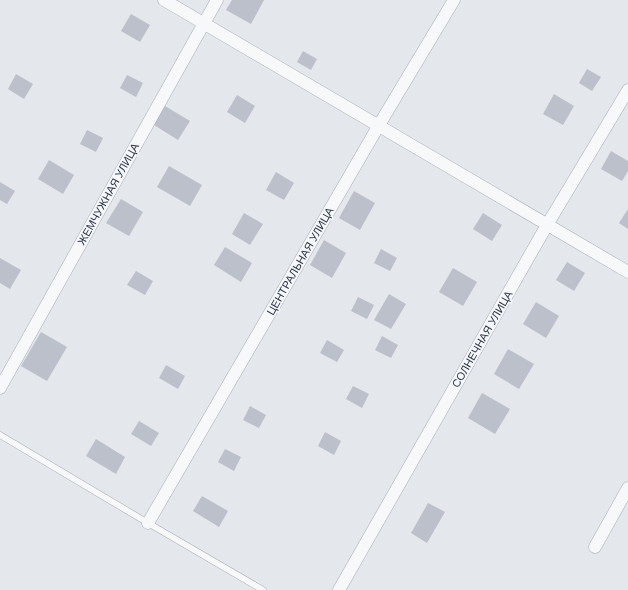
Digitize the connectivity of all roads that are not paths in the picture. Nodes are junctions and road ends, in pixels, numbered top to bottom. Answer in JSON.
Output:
{"nodes":[{"id":1,"x":164,"y":0,"type":"edge"},
{"id":2,"x":217,"y":0,"type":"edge"},
{"id":3,"x":454,"y":0,"type":"edge"},
{"id":4,"x":204,"y":22,"type":"junction"},
{"id":5,"x":628,"y":90,"type":"edge"},
{"id":6,"x":379,"y":125,"type":"junction"},
{"id":7,"x":547,"y":225,"type":"junction"},
{"id":8,"x":628,"y":272,"type":"edge"},
{"id":9,"x":0,"y":388,"type":"edge"},
{"id":10,"x":0,"y":435,"type":"edge"},
{"id":11,"x":628,"y":488,"type":"edge"},
{"id":12,"x":148,"y":523,"type":"junction"},
{"id":13,"x":595,"y":547,"type":"dead end"},
{"id":14,"x":263,"y":590,"type":"edge"},
{"id":15,"x":339,"y":590,"type":"edge"}],
"edges":[{"from":1,"to":4,"type":"street"},
{"from":2,"to":4,"type":"street","name":"ЖЕМЧУЖНАЯ УЛИЦА"},
{"from":3,"to":6,"type":"street","name":"ЦЕНТРАЛЬНАЯ УЛИЦА"},
{"from":4,"to":6,"type":"street"},
{"from":4,"to":9,"type":"street","name":"ЖЕМЧУЖНАЯ УЛИЦА"},
{"from":5,"to":7,"type":"street","name":"СОЛНЕЧНАЯ УЛИЦА"},
{"from":6,"to":7,"type":"street"},
{"from":6,"to":12,"type":"street","name":"ЦЕНТРАЛЬНАЯ УЛИЦА"},
{"from":7,"to":8,"type":"street"},
{"from":7,"to":15,"type":"street","name":"СОЛНЕЧНАЯ УЛИЦА"},
{"from":10,"to":12,"type":"lane"},
{"from":11,"to":13,"type":"street"},
{"from":12,"to":14,"type":"lane"}]}
